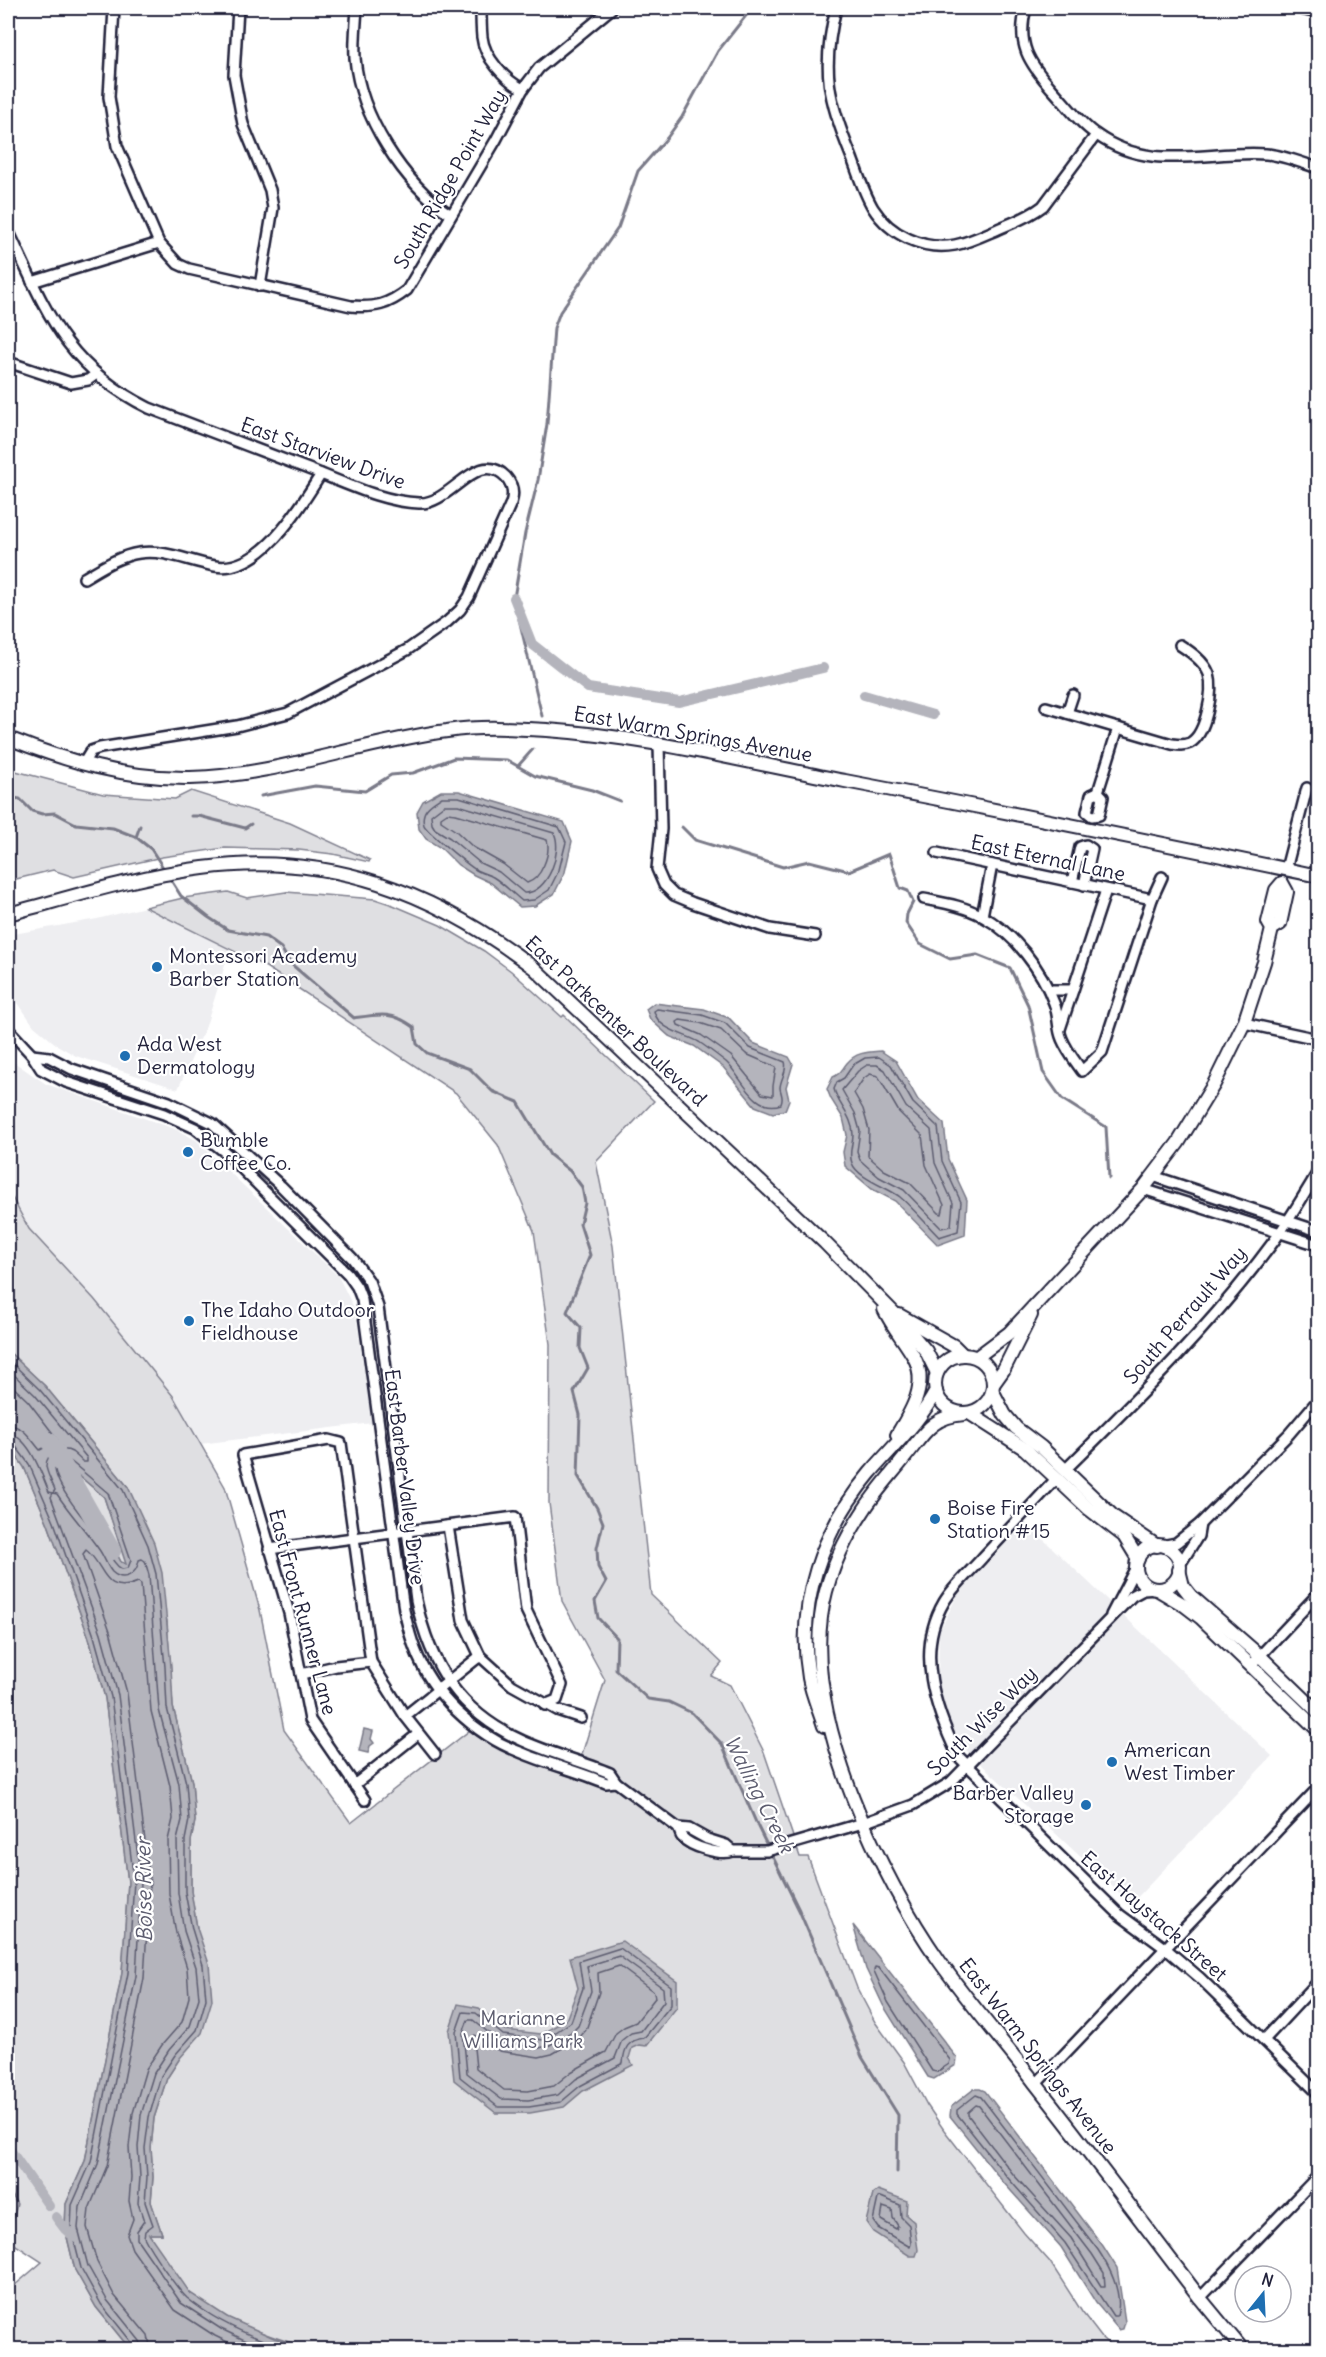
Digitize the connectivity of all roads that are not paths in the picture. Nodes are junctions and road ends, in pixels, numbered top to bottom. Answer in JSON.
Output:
{"nodes":[{"id":1,"x":114,"y":8,"type":"edge"},
{"id":2,"x":238,"y":8,"type":"edge"},
{"id":3,"x":357,"y":8,"type":"edge"},
{"id":4,"x":481,"y":8,"type":"edge"},
{"id":5,"x":612,"y":8,"type":"edge"},
{"id":6,"x":836,"y":8,"type":"edge"},
{"id":7,"x":1026,"y":8,"type":"edge"},
{"id":8,"x":1296,"y":8,"type":"edge"},
{"id":9,"x":1318,"y":13,"type":"edge"},
{"id":10,"x":523,"y":89,"type":"junction"},
{"id":11,"x":1096,"y":135,"type":"junction"},
{"id":12,"x":1318,"y":168,"type":"edge"},
{"id":13,"x":451,"y":215,"type":"junction"},
{"id":14,"x":8,"y":230,"type":"edge"},
{"id":15,"x":159,"y":243,"type":"junction"},
{"id":16,"x":32,"y":282,"type":"junction"},
{"id":17,"x":260,"y":286,"type":"junction"},
{"id":18,"x":8,"y":362,"type":"edge"},
{"id":19,"x":95,"y":375,"type":"junction"},
{"id":20,"x":321,"y":474,"type":"junction"},
{"id":21,"x":84,"y":578,"type":"dead end"},
{"id":22,"x":1180,"y":645,"type":"dead end"},
{"id":23,"x":1073,"y":695,"type":"dead end"},
{"id":24,"x":1046,"y":707,"type":"dead end"},
{"id":25,"x":1067,"y":713,"type":"junction"},
{"id":26,"x":1118,"y":728,"type":"junction"},
{"id":27,"x":8,"y":738,"type":"edge"},
{"id":28,"x":659,"y":744,"type":"junction"},
{"id":29,"x":83,"y":764,"type":"junction"},
{"id":30,"x":1308,"y":788,"type":"dead end"},
{"id":31,"x":1089,"y":830,"type":"junction"},
{"id":32,"x":1086,"y":845,"type":"junction"},
{"id":33,"x":937,"y":853,"type":"dead end"},
{"id":34,"x":992,"y":865,"type":"junction"},
{"id":35,"x":1286,"y":869,"type":"junction"},
{"id":36,"x":1318,"y":876,"type":"edge"},
{"id":37,"x":1162,"y":877,"type":"dead end"},
{"id":38,"x":1072,"y":882,"type":"junction"},
{"id":39,"x":1084,"y":885,"type":"junction"},
{"id":40,"x":1106,"y":890,"type":"junction"},
{"id":41,"x":924,"y":899,"type":"dead end"},
{"id":42,"x":1152,"y":899,"type":"junction"},
{"id":43,"x":8,"y":914,"type":"edge"},
{"id":44,"x":982,"y":916,"type":"junction"},
{"id":45,"x":815,"y":936,"type":"dead end"},
{"id":46,"x":1049,"y":990,"type":"junction"},
{"id":47,"x":1073,"y":990,"type":"junction"},
{"id":48,"x":1244,"y":1023,"type":"junction"},
{"id":49,"x":8,"y":1029,"type":"edge"},
{"id":50,"x":1060,"y":1031,"type":"junction"},
{"id":51,"x":1318,"y":1038,"type":"edge"},
{"id":52,"x":32,"y":1055,"type":"junction"},
{"id":53,"x":1318,"y":1172,"type":"edge"},
{"id":54,"x":1153,"y":1176,"type":"junction"},
{"id":55,"x":1143,"y":1188,"type":"junction"},
{"id":56,"x":1287,"y":1221,"type":"junction"},
{"id":57,"x":1318,"y":1231,"type":"edge"},
{"id":58,"x":1279,"y":1233,"type":"junction"},
{"id":59,"x":1318,"y":1245,"type":"edge"},
{"id":60,"x":878,"y":1297,"type":"junction"},
{"id":61,"x":1037,"y":1303,"type":"junction"},
{"id":62,"x":893,"y":1312,"type":"junction"},
{"id":63,"x":963,"y":1355,"type":"junction"},
{"id":64,"x":977,"y":1357,"type":"junction"},
{"id":65,"x":937,"y":1373,"type":"junction"},
{"id":66,"x":994,"y":1388,"type":"junction"},
{"id":67,"x":936,"y":1392,"type":"junction"},
{"id":68,"x":1318,"y":1400,"type":"edge"},
{"id":69,"x":966,"y":1413,"type":"junction"},
{"id":70,"x":884,"y":1457,"type":"junction"},
{"id":71,"x":1060,"y":1475,"type":"junction"},
{"id":72,"x":1200,"y":1524,"type":"junction"},
{"id":73,"x":448,"y":1526,"type":"junction"},
{"id":74,"x":407,"y":1531,"type":"junction"},
{"id":75,"x":394,"y":1532,"type":"junction"},
{"id":76,"x":354,"y":1538,"type":"junction"},
{"id":77,"x":1159,"y":1546,"type":"junction"},
{"id":78,"x":269,"y":1549,"type":"junction"},
{"id":79,"x":1137,"y":1563,"type":"junction"},
{"id":80,"x":1179,"y":1568,"type":"junction"},
{"id":81,"x":1157,"y":1588,"type":"junction"},
{"id":82,"x":1318,"y":1594,"type":"edge"},
{"id":83,"x":1109,"y":1618,"type":"junction"},
{"id":84,"x":480,"y":1656,"type":"junction"},
{"id":85,"x":1256,"y":1660,"type":"junction"},
{"id":86,"x":371,"y":1662,"type":"junction"},
{"id":87,"x":301,"y":1674,"type":"junction"},
{"id":88,"x":448,"y":1682,"type":"junction"},
{"id":89,"x":438,"y":1690,"type":"junction"},
{"id":90,"x":545,"y":1705,"type":"junction"},
{"id":91,"x":1318,"y":1713,"type":"edge"},
{"id":92,"x":405,"y":1716,"type":"junction"},
{"id":93,"x":580,"y":1718,"type":"dead end"},
{"id":94,"x":1318,"y":1730,"type":"edge"},
{"id":95,"x":418,"y":1734,"type":"junction"},
{"id":96,"x":435,"y":1754,"type":"dead end"},
{"id":97,"x":840,"y":1762,"type":"junction"},
{"id":98,"x":967,"y":1765,"type":"junction"},
{"id":99,"x":616,"y":1782,"type":"junction"},
{"id":100,"x":354,"y":1785,"type":"junction"},
{"id":101,"x":1318,"y":1788,"type":"edge"},
{"id":102,"x":365,"y":1800,"type":"dead end"},
{"id":103,"x":863,"y":1823,"type":"junction"},
{"id":104,"x":1165,"y":1948,"type":"junction"},
{"id":105,"x":1318,"y":1982,"type":"edge"},
{"id":106,"x":1264,"y":2040,"type":"junction"},
{"id":107,"x":1036,"y":2084,"type":"junction"},
{"id":108,"x":1318,"y":2093,"type":"edge"},
{"id":109,"x":1318,"y":2176,"type":"edge"},
{"id":110,"x":1200,"y":2298,"type":"junction"},
{"id":111,"x":1243,"y":2349,"type":"edge"}],
"edges":[{"from":1,"to":15,"type":"street","name":"South Ridge Point Way"},
{"from":2,"to":17,"type":"street"},
{"from":3,"to":13,"type":"street"},
{"from":4,"to":10,"type":"street"},
{"from":5,"to":10,"type":"street","name":"South Ridge Point Way"},
{"from":6,"to":11,"type":"street"},
{"from":7,"to":11,"type":"street"},
{"from":8,"to":9,"type":"street"},
{"from":10,"to":13,"type":"street","name":"South Ridge Point Way"},
{"from":11,"to":12,"type":"street"},
{"from":13,"to":17,"type":"street","name":"South Ridge Point Way"},
{"from":14,"to":16,"type":"street","name":"East Starview Drive"},
{"from":15,"to":16,"type":"street"},
{"from":15,"to":17,"type":"street","name":"South Ridge Point Way"},
{"from":16,"to":19,"type":"street","name":"East Starview Drive"},
{"from":18,"to":19,"type":"street"},
{"from":19,"to":20,"type":"street","name":"East Starview Drive"},
{"from":20,"to":21,"type":"street"},
{"from":20,"to":29,"type":"street","name":"East Starview Drive"},
{"from":22,"to":26,"type":"street"},
{"from":23,"to":25,"type":"street"},
{"from":24,"to":25,"type":"street"},
{"from":25,"to":26,"type":"street"},
{"from":26,"to":31,"type":"street"},
{"from":27,"to":29,"type":"street","name":"East Warm Springs Avenue"},
{"from":28,"to":29,"type":"street","name":"East Warm Springs Avenue"},
{"from":28,"to":31,"type":"street","name":"East Warm Springs Avenue"},
{"from":28,"to":45,"type":"street"},
{"from":30,"to":35,"type":"street"},
{"from":31,"to":32,"type":"street"},
{"from":31,"to":35,"type":"street","name":"East Warm Springs Avenue"},
{"from":32,"to":38,"type":"street"},
{"from":32,"to":39,"type":"street"},
{"from":33,"to":34,"type":"street","name":"East Eternal Lane"},
{"from":34,"to":38,"type":"street","name":"East Eternal Lane"},
{"from":34,"to":44,"type":"street"},
{"from":35,"to":36,"type":"street","name":"East Warm Springs Avenue"},
{"from":35,"to":48,"type":"street"},
{"from":37,"to":42,"type":"street"},
{"from":38,"to":39,"type":"street","name":"East Eternal Lane"},
{"from":39,"to":40,"type":"street","name":"East Eternal Lane"},
{"from":40,"to":42,"type":"street","name":"East Eternal Lane"},
{"from":40,"to":47,"type":"street"},
{"from":41,"to":44,"type":"street"},
{"from":42,"to":50,"type":"street"},
{"from":43,"to":60,"type":"street","name":"East Parkcenter Boulevard"},
{"from":44,"to":46,"type":"street"},
{"from":46,"to":47,"type":"street"},
{"from":46,"to":50,"type":"street"},
{"from":47,"to":50,"type":"street"},
{"from":48,"to":51,"type":"street"},
{"from":48,"to":54,"type":"street"},
{"from":49,"to":52,"type":"street","name":"East Barber Valley Drive"},
{"from":52,"to":74,"type":"street","name":"East Barber Valley Drive"},
{"from":52,"to":75,"type":"street","name":"East Barber Valley Drive"},
{"from":53,"to":56,"type":"street","name":"South Perrault Way"},
{"from":54,"to":55,"type":"street"},
{"from":54,"to":56,"type":"street"},
{"from":55,"to":58,"type":"street"},
{"from":55,"to":61,"type":"street"},
{"from":56,"to":57,"type":"street"},
{"from":56,"to":58,"type":"street","name":"South Perrault Way"},
{"from":58,"to":59,"type":"street"},
{"from":58,"to":71,"type":"street","name":"South Perrault Way"},
{"from":60,"to":62,"type":"street","name":"East Parkcenter Boulevard"},
{"from":60,"to":70,"type":"street"},
{"from":61,"to":64,"type":"street"},
{"from":61,"to":66,"type":"street"},
{"from":62,"to":63,"type":"street","name":"East Parkcenter Boulevard"},
{"from":62,"to":65,"type":"street","name":"East Parkcenter Boulevard"},
{"from":63,"to":64,"type":"street"},
{"from":63,"to":65,"type":"street"},
{"from":64,"to":66,"type":"street"},
{"from":65,"to":67,"type":"street"},
{"from":66,"to":69,"type":"street"},
{"from":66,"to":71,"type":"street"},
{"from":67,"to":69,"type":"street"},
{"from":67,"to":70,"type":"street","name":"East Warm Springs Avenue"},
{"from":68,"to":72,"type":"street"},
{"from":69,"to":71,"type":"street"},
{"from":69,"to":97,"type":"street","name":"East Warm Springs Avenue"},
{"from":70,"to":97,"type":"street","name":"East Warm Springs Avenue"},
{"from":71,"to":77,"type":"street"},
{"from":71,"to":79,"type":"street"},
{"from":71,"to":98,"type":"street","name":"South Perrault Way"},
{"from":72,"to":77,"type":"street"},
{"from":72,"to":80,"type":"street"},
{"from":73,"to":74,"type":"street"},
{"from":73,"to":84,"type":"street"},
{"from":73,"to":90,"type":"street"},
{"from":74,"to":75,"type":"street"},
{"from":74,"to":88,"type":"street","name":"East Barber Valley Drive"},
{"from":75,"to":76,"type":"street"},
{"from":75,"to":89,"type":"street","name":"East Barber Valley Drive"},
{"from":76,"to":78,"type":"street"},
{"from":76,"to":78,"type":"street","name":"East Front Runner Lane"},
{"from":76,"to":86,"type":"street"},
{"from":77,"to":79,"type":"street"},
{"from":77,"to":80,"type":"street"},
{"from":78,"to":87,"type":"street","name":"East Front Runner Lane"},
{"from":79,"to":81,"type":"street"},
{"from":79,"to":83,"type":"street","name":"South Wise Way"},
{"from":80,"to":81,"type":"street"},
{"from":80,"to":85,"type":"street"},
{"from":81,"to":83,"type":"street","name":"South Wise Way"},
{"from":81,"to":85,"type":"street"},
{"from":82,"to":85,"type":"street"},
{"from":83,"to":98,"type":"street","name":"South Wise Way"},
{"from":84,"to":88,"type":"street"},
{"from":84,"to":90,"type":"street"},
{"from":85,"to":91,"type":"street"},
{"from":85,"to":94,"type":"street"},
{"from":86,"to":87,"type":"street"},
{"from":86,"to":92,"type":"street"},
{"from":87,"to":100,"type":"street","name":"East Front Runner Lane"},
{"from":88,"to":89,"type":"street"},
{"from":88,"to":99,"type":"street","name":"East Barber Valley Drive"},
{"from":89,"to":92,"type":"street"},
{"from":89,"to":99,"type":"street","name":"East Barber Valley Drive"},
{"from":90,"to":93,"type":"street"},
{"from":92,"to":95,"type":"street"},
{"from":95,"to":96,"type":"street"},
{"from":95,"to":100,"type":"street"},
{"from":97,"to":103,"type":"street","name":"East Warm Springs Avenue"},
{"from":98,"to":103,"type":"street","name":"South Wise Way"},
{"from":98,"to":104,"type":"street","name":"East Haystack Street"},
{"from":99,"to":103,"type":"street","name":"East Barber Valley Drive"},
{"from":100,"to":102,"type":"street","name":"East Front Runner Lane"},
{"from":101,"to":104,"type":"street"},
{"from":103,"to":107,"type":"street","name":"East Warm Springs Avenue"},
{"from":104,"to":106,"type":"street","name":"East Haystack Street"},
{"from":104,"to":107,"type":"street"},
{"from":105,"to":106,"type":"street"},
{"from":106,"to":108,"type":"street","name":"East Haystack Street"},
{"from":107,"to":110,"type":"street","name":"East Warm Springs Avenue"},
{"from":109,"to":110,"type":"street"},
{"from":110,"to":111,"type":"street","name":"East Warm Springs Avenue"}]}
